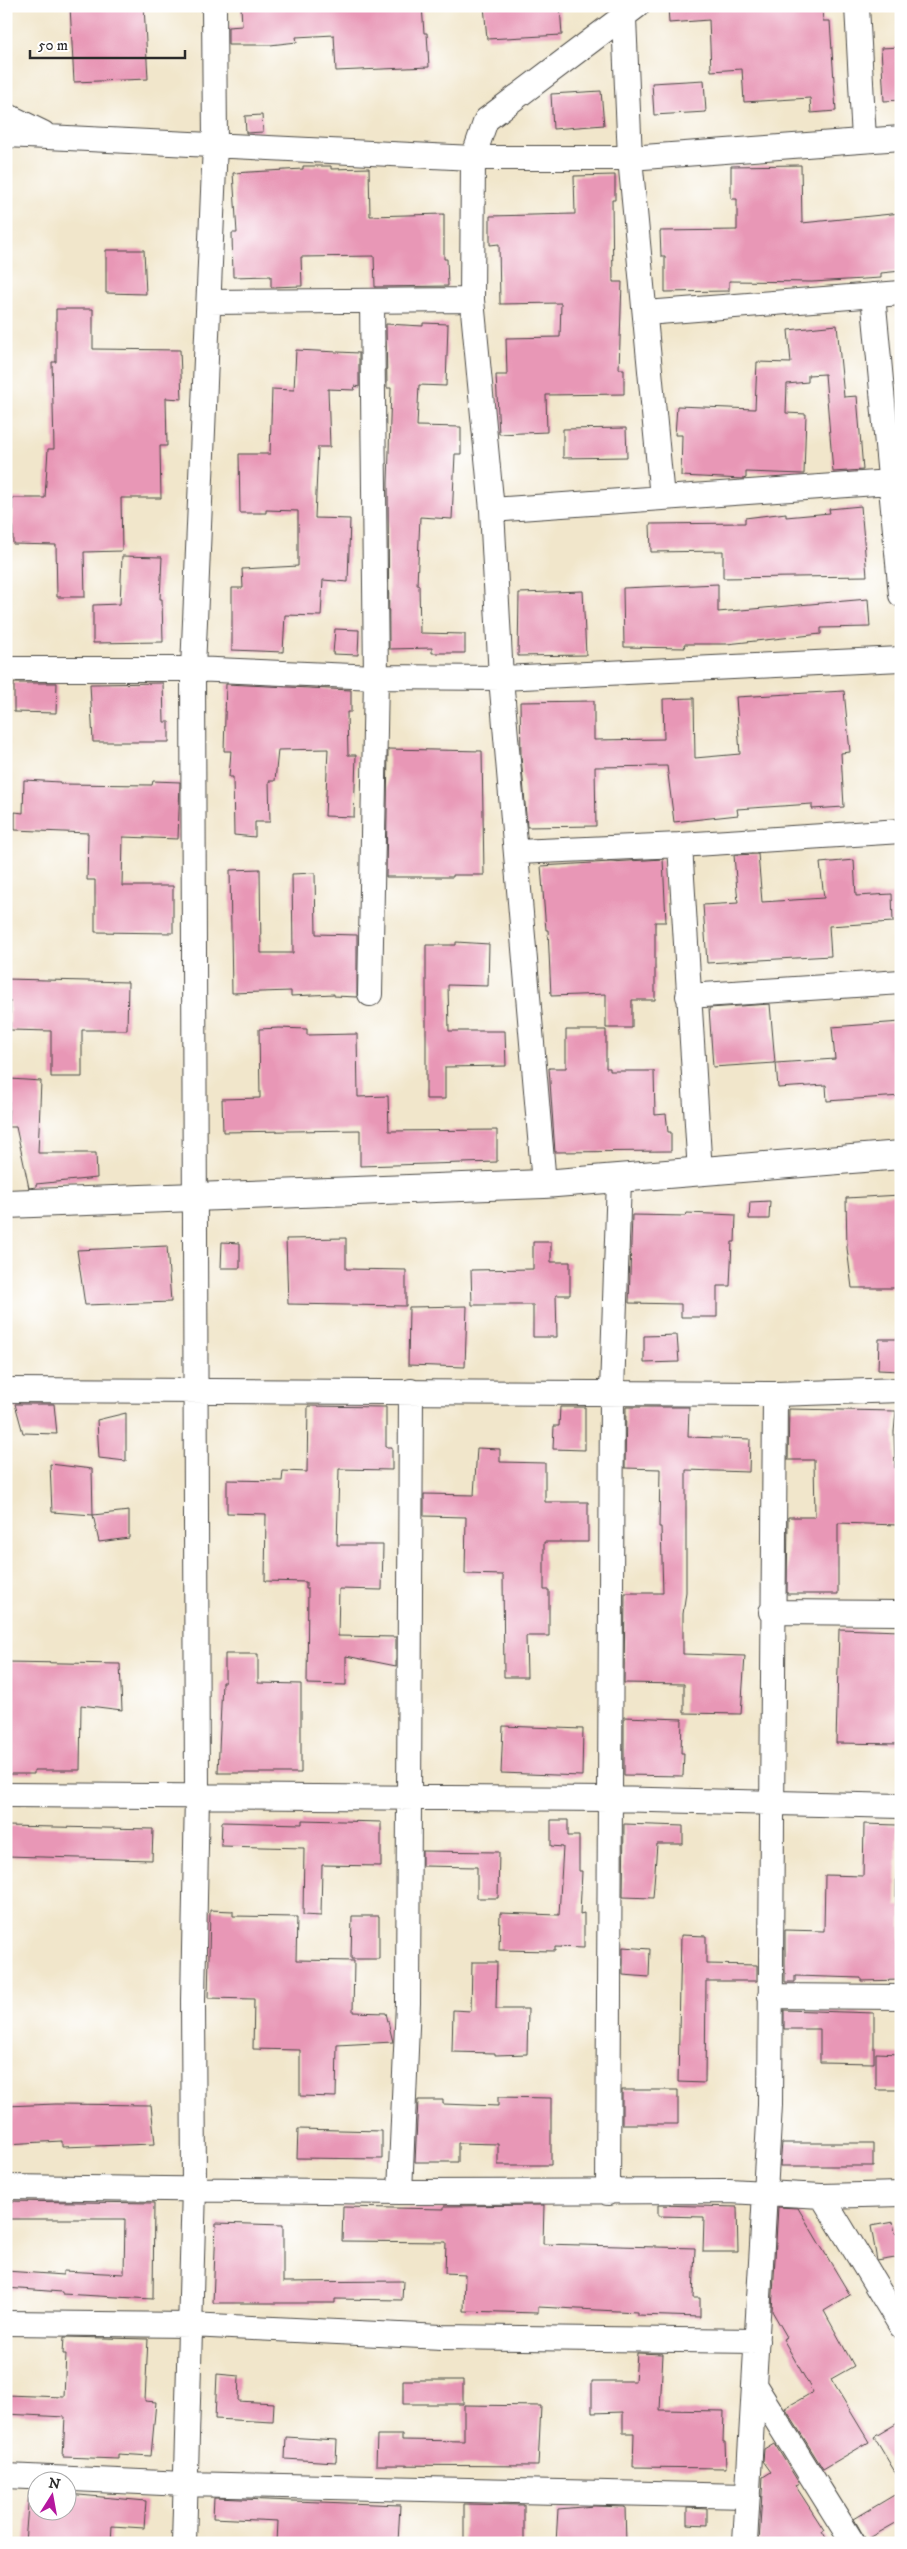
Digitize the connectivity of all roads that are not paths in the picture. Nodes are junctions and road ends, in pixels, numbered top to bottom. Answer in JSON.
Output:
{"nodes":[{"id":1,"x":214,"y":6,"type":"edge"},
{"id":2,"x":856,"y":6,"type":"edge"},
{"id":3,"x":631,"y":12,"type":"edge"},
{"id":4,"x":6,"y":115,"type":"edge"},
{"id":5,"x":6,"y":135,"type":"edge"},
{"id":6,"x":52,"y":137,"type":"junction"},
{"id":7,"x":901,"y":138,"type":"edge"},
{"id":8,"x":864,"y":140,"type":"junction"},
{"id":9,"x":215,"y":144,"type":"junction"},
{"id":10,"x":473,"y":158,"type":"junction"},
{"id":11,"x":630,"y":158,"type":"junction"},
{"id":12,"x":901,"y":293,"type":"edge"},
{"id":13,"x":873,"y":295,"type":"junction"},
{"id":14,"x":472,"y":300,"type":"junction"},
{"id":15,"x":209,"y":302,"type":"junction"},
{"id":16,"x":372,"y":302,"type":"junction"},
{"id":17,"x":646,"y":313,"type":"junction"},
{"id":18,"x":890,"y":482,"type":"junction"},
{"id":19,"x":662,"y":498,"type":"junction"},
{"id":20,"x":492,"y":510,"type":"junction"},
{"id":21,"x":901,"y":595,"type":"edge"},
{"id":22,"x":901,"y":660,"type":"edge"},
{"id":23,"x":6,"y":669,"type":"edge"},
{"id":24,"x":193,"y":669,"type":"junction"},
{"id":25,"x":376,"y":677,"type":"junction"},
{"id":26,"x":501,"y":678,"type":"junction"},
{"id":27,"x":901,"y":831,"type":"edge"},
{"id":28,"x":680,"y":845,"type":"junction"},
{"id":29,"x":517,"y":852,"type":"junction"},
{"id":30,"x":901,"y":982,"type":"edge"},
{"id":31,"x":370,"y":994,"type":"dead end"},
{"id":32,"x":688,"y":996,"type":"junction"},
{"id":33,"x":901,"y":1155,"type":"edge"},
{"id":34,"x":700,"y":1173,"type":"junction"},
{"id":35,"x":619,"y":1179,"type":"junction"},
{"id":36,"x":544,"y":1184,"type":"junction"},
{"id":37,"x":196,"y":1198,"type":"junction"},
{"id":38,"x":6,"y":1204,"type":"edge"},
{"id":39,"x":6,"y":1390,"type":"edge"},
{"id":40,"x":901,"y":1390,"type":"edge"},
{"id":41,"x":411,"y":1391,"type":"junction"},
{"id":42,"x":194,"y":1392,"type":"junction"},
{"id":43,"x":612,"y":1392,"type":"junction"},
{"id":44,"x":775,"y":1394,"type":"junction"},
{"id":45,"x":772,"y":1612,"type":"junction"},
{"id":46,"x":901,"y":1613,"type":"edge"},
{"id":47,"x":6,"y":1795,"type":"edge"},
{"id":48,"x":196,"y":1795,"type":"junction"},
{"id":49,"x":609,"y":1798,"type":"junction"},
{"id":50,"x":407,"y":1799,"type":"junction"},
{"id":51,"x":771,"y":1803,"type":"junction"},
{"id":52,"x":901,"y":1806,"type":"edge"},
{"id":53,"x":770,"y":1996,"type":"junction"},
{"id":54,"x":901,"y":1997,"type":"edge"},
{"id":55,"x":6,"y":2187,"type":"edge"},
{"id":56,"x":194,"y":2188,"type":"junction"},
{"id":57,"x":400,"y":2192,"type":"junction"},
{"id":58,"x":767,"y":2192,"type":"junction"},
{"id":59,"x":608,"y":2193,"type":"junction"},
{"id":60,"x":901,"y":2194,"type":"edge"},
{"id":61,"x":822,"y":2196,"type":"junction"},
{"id":62,"x":6,"y":2324,"type":"edge"},
{"id":63,"x":190,"y":2325,"type":"junction"},
{"id":64,"x":901,"y":2326,"type":"edge"},
{"id":65,"x":757,"y":2341,"type":"junction"},
{"id":66,"x":755,"y":2386,"type":"junction"},
{"id":67,"x":6,"y":2476,"type":"edge"},
{"id":68,"x":185,"y":2484,"type":"junction"},
{"id":69,"x":748,"y":2496,"type":"junction"},
{"id":70,"x":184,"y":2543,"type":"edge"},
{"id":71,"x":745,"y":2543,"type":"edge"},
{"id":72,"x":853,"y":2543,"type":"edge"}],
"edges":[{"from":1,"to":9,"type":"street"},
{"from":2,"to":8,"type":"street"},
{"from":3,"to":10,"type":"street"},
{"from":3,"to":11,"type":"street"},
{"from":4,"to":6,"type":"street"},
{"from":5,"to":6,"type":"street"},
{"from":6,"to":9,"type":"street"},
{"from":7,"to":8,"type":"street"},
{"from":8,"to":11,"type":"street"},
{"from":9,"to":10,"type":"street"},
{"from":9,"to":15,"type":"street"},
{"from":10,"to":11,"type":"street"},
{"from":10,"to":14,"type":"street"},
{"from":11,"to":17,"type":"street"},
{"from":12,"to":13,"type":"street"},
{"from":13,"to":17,"type":"street"},
{"from":13,"to":18,"type":"street"},
{"from":14,"to":16,"type":"street"},
{"from":14,"to":20,"type":"street"},
{"from":15,"to":16,"type":"street"},
{"from":15,"to":24,"type":"street"},
{"from":16,"to":25,"type":"street"},
{"from":17,"to":19,"type":"street"},
{"from":18,"to":19,"type":"street"},
{"from":18,"to":21,"type":"street"},
{"from":19,"to":20,"type":"street"},
{"from":20,"to":26,"type":"street"},
{"from":22,"to":26,"type":"street"},
{"from":23,"to":24,"type":"street"},
{"from":24,"to":25,"type":"street"},
{"from":24,"to":37,"type":"street"},
{"from":25,"to":26,"type":"street"},
{"from":25,"to":31,"type":"street"},
{"from":26,"to":29,"type":"street"},
{"from":27,"to":28,"type":"street"},
{"from":28,"to":29,"type":"street"},
{"from":28,"to":32,"type":"street"},
{"from":29,"to":36,"type":"street"},
{"from":30,"to":32,"type":"street"},
{"from":32,"to":34,"type":"street"},
{"from":33,"to":34,"type":"street"},
{"from":34,"to":35,"type":"street"},
{"from":35,"to":36,"type":"street"},
{"from":35,"to":43,"type":"street"},
{"from":36,"to":37,"type":"street"},
{"from":37,"to":38,"type":"street"},
{"from":37,"to":42,"type":"street"},
{"from":39,"to":42,"type":"street"},
{"from":40,"to":44,"type":"street"},
{"from":41,"to":42,"type":"street"},
{"from":41,"to":43,"type":"street"},
{"from":41,"to":50,"type":"street"},
{"from":42,"to":48,"type":"street"},
{"from":43,"to":44,"type":"street"},
{"from":43,"to":49,"type":"street"},
{"from":44,"to":45,"type":"street"},
{"from":45,"to":46,"type":"street"},
{"from":45,"to":51,"type":"street"},
{"from":47,"to":48,"type":"street"},
{"from":48,"to":50,"type":"street"},
{"from":48,"to":56,"type":"street"},
{"from":49,"to":50,"type":"street"},
{"from":49,"to":51,"type":"street"},
{"from":49,"to":59,"type":"street"},
{"from":50,"to":57,"type":"street"},
{"from":51,"to":52,"type":"street"},
{"from":51,"to":53,"type":"street"},
{"from":53,"to":54,"type":"street"},
{"from":53,"to":58,"type":"street"},
{"from":55,"to":56,"type":"street"},
{"from":56,"to":57,"type":"street"},
{"from":56,"to":63,"type":"street"},
{"from":57,"to":59,"type":"street"},
{"from":58,"to":59,"type":"street"},
{"from":58,"to":61,"type":"street"},
{"from":58,"to":65,"type":"street"},
{"from":60,"to":61,"type":"street"},
{"from":61,"to":64,"type":"street"},
{"from":62,"to":63,"type":"street"},
{"from":63,"to":65,"type":"street"},
{"from":63,"to":68,"type":"street"},
{"from":65,"to":66,"type":"street"},
{"from":66,"to":69,"type":"street"},
{"from":66,"to":72,"type":"street"},
{"from":67,"to":68,"type":"street"},
{"from":68,"to":69,"type":"street"},
{"from":68,"to":70,"type":"street"},
{"from":69,"to":71,"type":"street"}]}
